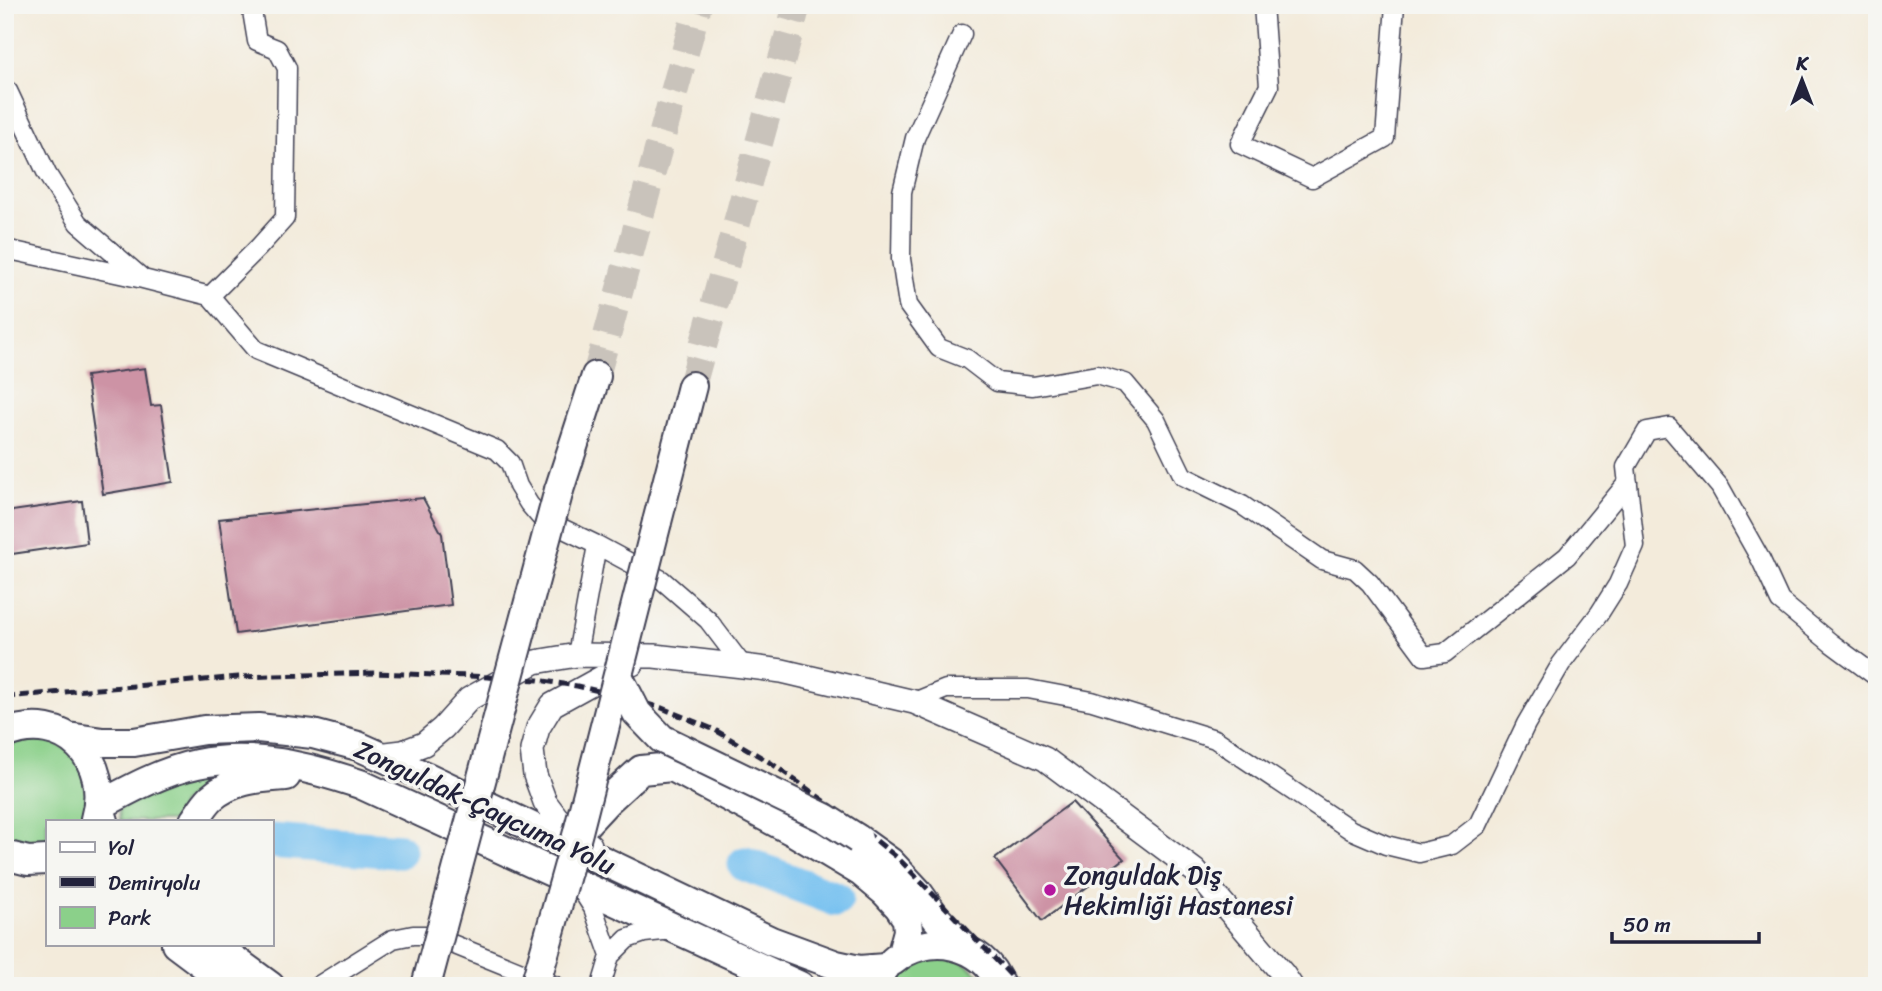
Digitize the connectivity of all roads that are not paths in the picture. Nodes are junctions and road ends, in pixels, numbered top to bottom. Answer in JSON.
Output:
{"nodes":[{"id":1,"x":251,"y":5,"type":"edge"},
{"id":2,"x":1263,"y":5,"type":"edge"},
{"id":3,"x":1395,"y":5,"type":"edge"},
{"id":4,"x":962,"y":34,"type":"dead end"},
{"id":5,"x":5,"y":90,"type":"edge"},
{"id":6,"x":5,"y":249,"type":"edge"},
{"id":7,"x":144,"y":279,"type":"junction"},
{"id":8,"x":210,"y":296,"type":"junction"},
{"id":9,"x":596,"y":376,"type":"tunnel mouth"},
{"id":10,"x":692,"y":386,"type":"tunnel mouth"},
{"id":11,"x":1628,"y":482,"type":"junction"},
{"id":12,"x":597,"y":545,"type":"junction"},
{"id":13,"x":577,"y":655,"type":"junction"},
{"id":14,"x":654,"y":656,"type":"junction"},
{"id":15,"x":743,"y":666,"type":"junction"},
{"id":16,"x":618,"y":676,"type":"junction"},
{"id":17,"x":1877,"y":677,"type":"edge"},
{"id":18,"x":914,"y":702,"type":"junction"},
{"id":19,"x":5,"y":734,"type":"edge"},
{"id":20,"x":68,"y":737,"type":"junction"},
{"id":21,"x":378,"y":755,"type":"junction"},
{"id":22,"x":325,"y":772,"type":"junction"},
{"id":23,"x":99,"y":816,"type":"edge"},
{"id":24,"x":195,"y":820,"type":"edge"},
{"id":25,"x":578,"y":832,"type":"junction"},
{"id":26,"x":9,"y":860,"type":"edge"},
{"id":27,"x":46,"y":860,"type":"edge"},
{"id":28,"x":619,"y":869,"type":"junction"},
{"id":29,"x":578,"y":884,"type":"junction"},
{"id":30,"x":678,"y":930,"type":"junction"},
{"id":31,"x":179,"y":946,"type":"edge"},
{"id":32,"x":216,"y":946,"type":"edge"},
{"id":33,"x":966,"y":949,"type":"junction"},
{"id":34,"x":610,"y":956,"type":"junction"},
{"id":35,"x":887,"y":969,"type":"edge"},
{"id":36,"x":232,"y":986,"type":"edge"},
{"id":37,"x":270,"y":986,"type":"edge"},
{"id":38,"x":318,"y":986,"type":"edge"},
{"id":39,"x":426,"y":986,"type":"edge"},
{"id":40,"x":535,"y":986,"type":"edge"},
{"id":41,"x":556,"y":986,"type":"edge"},
{"id":42,"x":601,"y":986,"type":"edge"},
{"id":43,"x":800,"y":986,"type":"edge"},
{"id":44,"x":1000,"y":986,"type":"edge"},
{"id":45,"x":1292,"y":986,"type":"edge"}],
"edges":[{"from":1,"to":8,"type":"street"},
{"from":2,"to":3,"type":"street"},
{"from":4,"to":11,"type":"street"},
{"from":5,"to":7,"type":"street"},
{"from":6,"to":7,"type":"street"},
{"from":7,"to":8,"type":"street"},
{"from":8,"to":12,"type":"street"},
{"from":9,"to":39,"type":"highway","bridge":true},
{"from":10,"to":16,"type":"highway","bridge":true},
{"from":11,"to":17,"type":"street"},
{"from":11,"to":18,"type":"street"},
{"from":12,"to":13,"type":"street"},
{"from":12,"to":15,"type":"street"},
{"from":13,"to":14,"type":"main road"},
{"from":13,"to":21,"type":"main road"},
{"from":14,"to":15,"type":"main road"},
{"from":14,"to":28,"type":"main road"},
{"from":15,"to":18,"type":"main road"},
{"from":16,"to":25,"type":"highway","bridge":true},
{"from":16,"to":33,"type":"highway","bridge":true},
{"from":18,"to":45,"type":"main road"},
{"from":19,"to":20,"type":"highway","name":"Zonguldak-Çaycuma Yolu"},
{"from":20,"to":21,"type":"highway","name":"Zonguldak-Çaycuma Yolu"},
{"from":20,"to":23,"type":"highway"},
{"from":21,"to":28,"type":"highway","name":"Zonguldak-Çaycuma Yolu"},
{"from":22,"to":23,"type":"highway","name":"Zonguldak-Çaycuma Yolu"},
{"from":22,"to":24,"type":"highway"},
{"from":22,"to":29,"type":"highway","name":"Zonguldak-Çaycuma Yolu"},
{"from":25,"to":35,"type":"highway"},
{"from":25,"to":40,"type":"highway","bridge":true},
{"from":26,"to":27,"type":"highway"},
{"from":28,"to":35,"type":"highway","name":"Zonguldak-Çaycuma Yolu"},
{"from":29,"to":30,"type":"highway","name":"Zonguldak-Çaycuma Yolu"},
{"from":29,"to":34,"type":"street"},
{"from":30,"to":34,"type":"street"},
{"from":30,"to":43,"type":"highway","name":"Zonguldak-Çaycuma Yolu"},
{"from":31,"to":36,"type":"highway"},
{"from":32,"to":37,"type":"highway"},
{"from":33,"to":35,"type":"highway","name":"Zonguldak-Çaycuma Yolu"},
{"from":33,"to":44,"type":"highway"},
{"from":34,"to":42,"type":"street"},
{"from":38,"to":41,"type":"street"}]}
